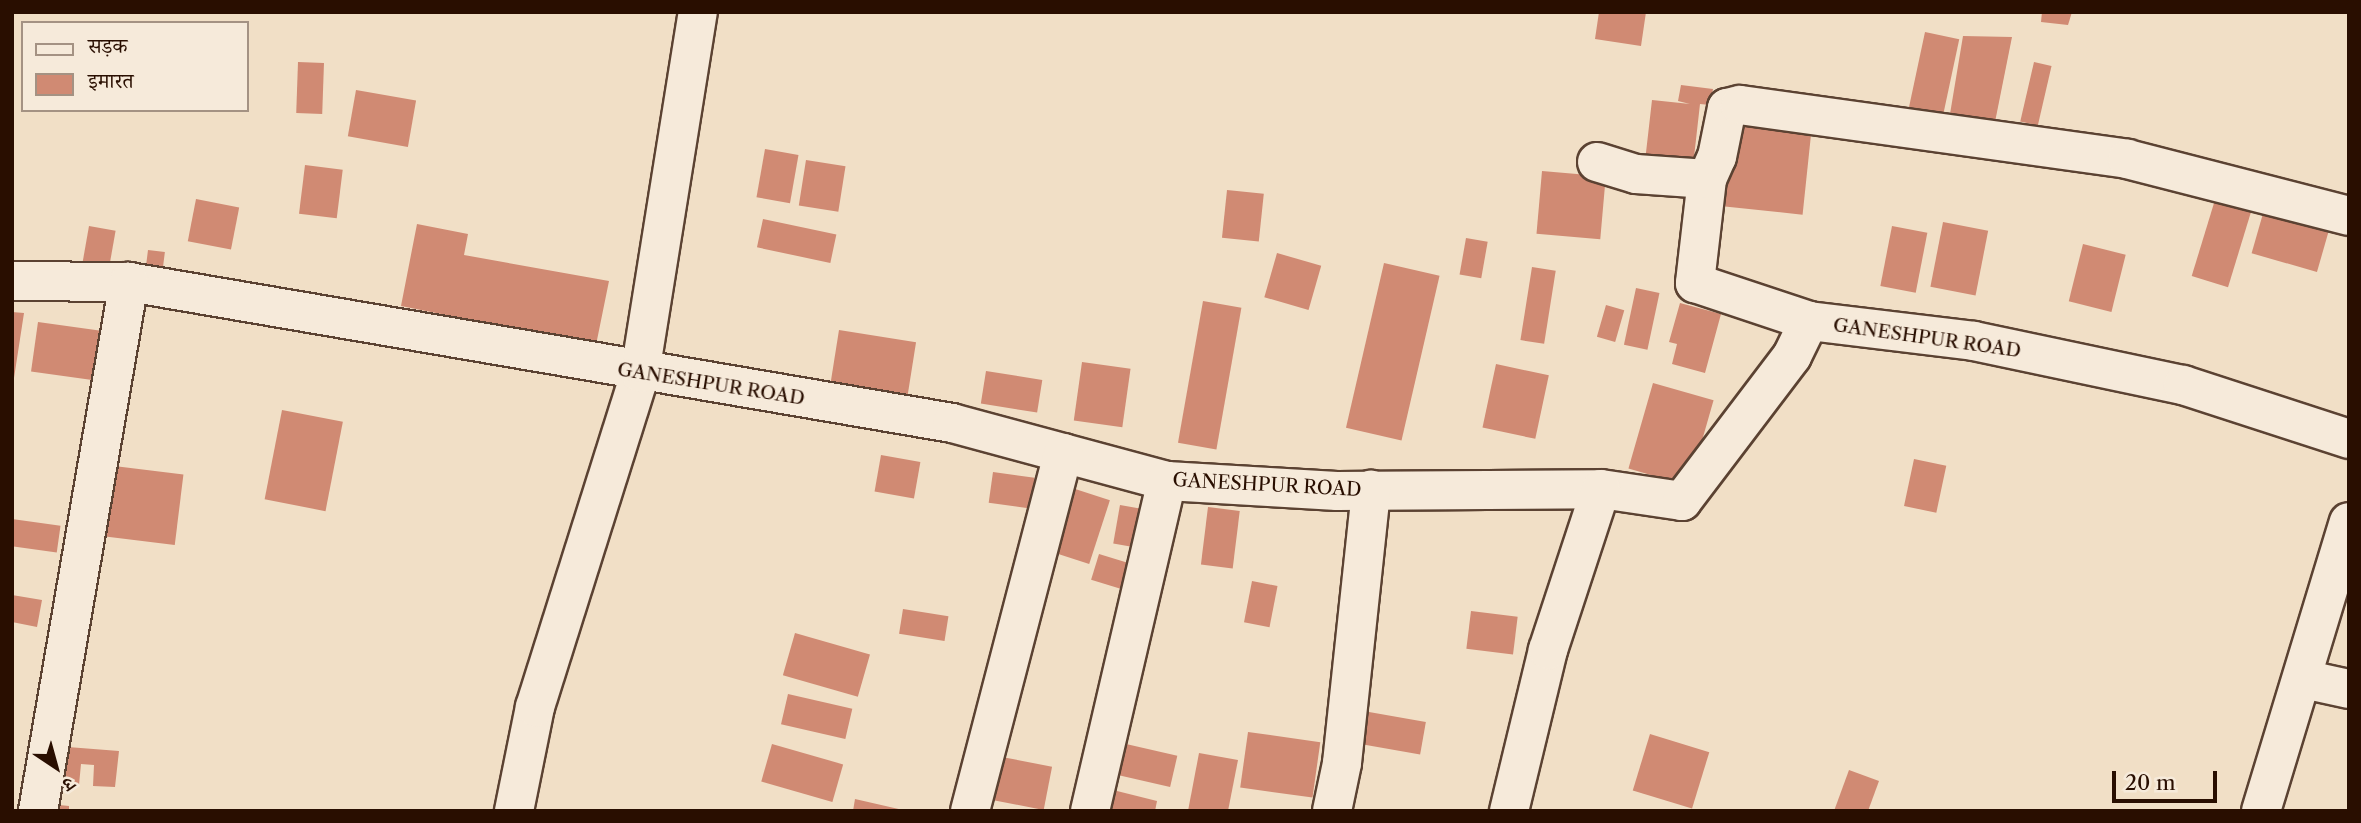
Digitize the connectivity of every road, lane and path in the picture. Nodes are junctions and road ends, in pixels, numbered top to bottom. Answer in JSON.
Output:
{"nodes":[{"id":1,"x":698,"y":12,"type":"edge"},
{"id":2,"x":1597,"y":162,"type":"dead end"},
{"id":3,"x":1707,"y":179,"type":"junction"},
{"id":4,"x":2349,"y":216,"type":"edge"},
{"id":5,"x":12,"y":281,"type":"edge"},
{"id":6,"x":129,"y":282,"type":"junction"},
{"id":7,"x":1809,"y":321,"type":"junction"},
{"id":8,"x":640,"y":373,"type":"junction"},
{"id":9,"x":2349,"y":439,"type":"edge"},
{"id":10,"x":1063,"y":453,"type":"junction"},
{"id":11,"x":1167,"y":481,"type":"junction"},
{"id":12,"x":1601,"y":489,"type":"junction"},
{"id":13,"x":1371,"y":490,"type":"junction"},
{"id":14,"x":2349,"y":522,"type":"edge"},
{"id":15,"x":2303,"y":679,"type":"junction"},
{"id":16,"x":2349,"y":690,"type":"edge"},
{"id":17,"x":38,"y":811,"type":"edge"},
{"id":18,"x":514,"y":811,"type":"edge"},
{"id":19,"x":970,"y":811,"type":"edge"},
{"id":20,"x":1090,"y":811,"type":"edge"},
{"id":21,"x":1332,"y":811,"type":"edge"},
{"id":22,"x":1509,"y":811,"type":"edge"},
{"id":23,"x":2261,"y":811,"type":"edge"}],
"edges":[{"from":1,"to":8,"type":"street"},
{"from":2,"to":3,"type":"street"},
{"from":3,"to":4,"type":"street"},
{"from":3,"to":7,"type":"street"},
{"from":5,"to":6,"type":"street","name":"GANESHPUR ROAD"},
{"from":6,"to":8,"type":"street","name":"GANESHPUR ROAD"},
{"from":6,"to":17,"type":"street"},
{"from":7,"to":9,"type":"street","name":"GANESHPUR ROAD"},
{"from":7,"to":12,"type":"street","name":"GANESHPUR ROAD"},
{"from":8,"to":10,"type":"street","name":"GANESHPUR ROAD"},
{"from":8,"to":18,"type":"street"},
{"from":10,"to":11,"type":"street","name":"GANESHPUR ROAD"},
{"from":10,"to":19,"type":"street"},
{"from":11,"to":13,"type":"street","name":"GANESHPUR ROAD"},
{"from":11,"to":20,"type":"street"},
{"from":12,"to":13,"type":"street","name":"GANESHPUR ROAD"},
{"from":12,"to":22,"type":"street"},
{"from":13,"to":21,"type":"street"},
{"from":14,"to":15,"type":"street"},
{"from":15,"to":16,"type":"street"},
{"from":15,"to":23,"type":"street"}]}
